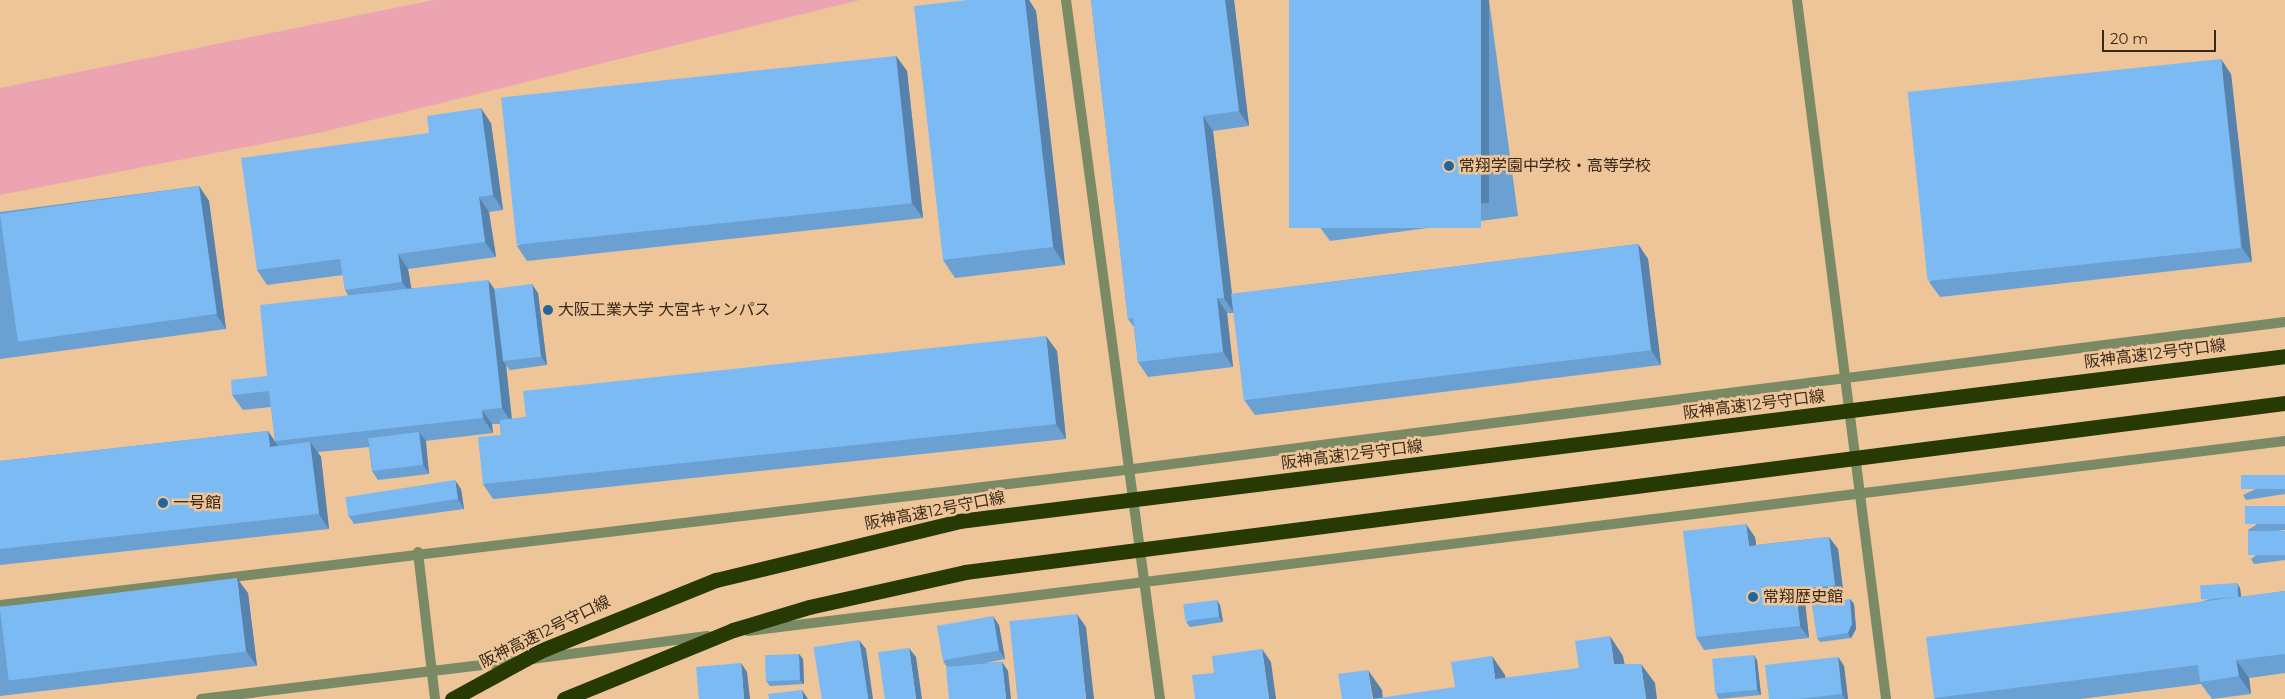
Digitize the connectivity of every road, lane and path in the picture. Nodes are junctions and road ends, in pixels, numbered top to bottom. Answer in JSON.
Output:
{"nodes":[{"id":1,"x":1066,"y":0,"type":"edge"},
{"id":2,"x":1797,"y":0,"type":"edge"},
{"id":3,"x":2285,"y":322,"type":"edge"},
{"id":4,"x":2285,"y":356,"type":"edge"},
{"id":5,"x":1846,"y":380,"type":"junction"},
{"id":6,"x":2285,"y":403,"type":"edge"},
{"id":7,"x":2285,"y":441,"type":"edge"},
{"id":8,"x":1133,"y":469,"type":"junction"},
{"id":9,"x":1863,"y":493,"type":"junction"},
{"id":10,"x":418,"y":552,"type":"junction"},
{"id":11,"x":1144,"y":580,"type":"junction"},
{"id":12,"x":0,"y":605,"type":"edge"},
{"id":13,"x":431,"y":672,"type":"junction"},
{"id":14,"x":201,"y":699,"type":"edge"},
{"id":15,"x":435,"y":699,"type":"edge"},
{"id":16,"x":452,"y":699,"type":"edge"},
{"id":17,"x":564,"y":699,"type":"edge"},
{"id":18,"x":1160,"y":699,"type":"edge"},
{"id":19,"x":1886,"y":699,"type":"edge"}],
"edges":[{"from":1,"to":8,"type":"street"},
{"from":2,"to":5,"type":"street"},
{"from":3,"to":5,"type":"street"},
{"from":4,"to":16,"type":"highway","name":"阪神高速12号守口線","bridge":true},
{"from":5,"to":8,"type":"street"},
{"from":5,"to":9,"type":"street"},
{"from":6,"to":17,"type":"highway","bridge":true},
{"from":7,"to":9,"type":"street"},
{"from":8,"to":10,"type":"street"},
{"from":8,"to":11,"type":"street"},
{"from":9,"to":11,"type":"street"},
{"from":9,"to":19,"type":"street"},
{"from":10,"to":12,"type":"street"},
{"from":10,"to":13,"type":"street"},
{"from":11,"to":13,"type":"street"},
{"from":11,"to":18,"type":"street"},
{"from":13,"to":14,"type":"street"},
{"from":13,"to":15,"type":"street"}]}
